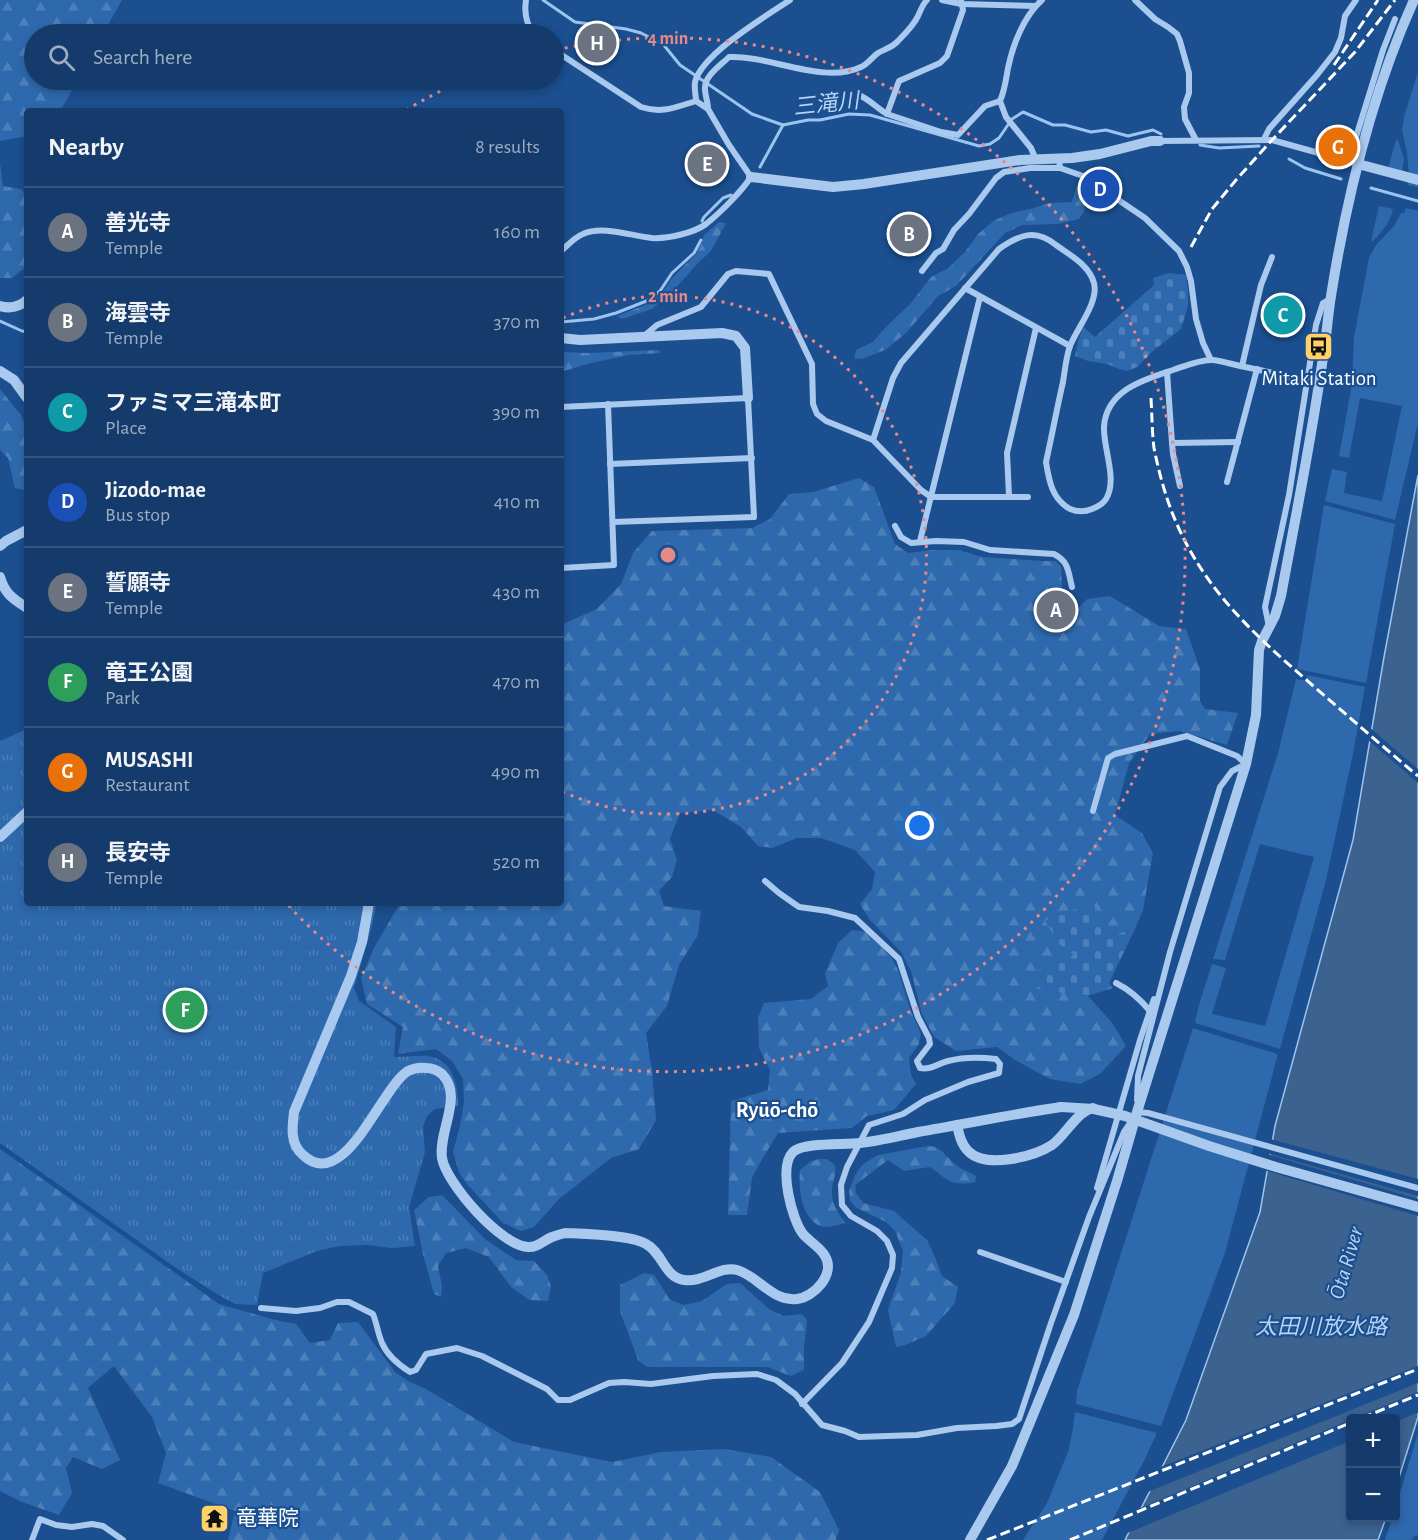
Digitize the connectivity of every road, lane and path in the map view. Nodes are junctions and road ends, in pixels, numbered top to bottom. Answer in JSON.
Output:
{"nodes":[{"id":1,"x":526,"y":0,"type":"edge"},
{"id":2,"x":790,"y":0,"type":"edge"},
{"id":3,"x":927,"y":0,"type":"edge"},
{"id":4,"x":942,"y":0,"type":"edge"},
{"id":5,"x":1042,"y":0,"type":"edge"},
{"id":6,"x":1135,"y":0,"type":"edge"},
{"id":7,"x":1356,"y":0,"type":"edge"},
{"id":8,"x":1414,"y":0,"type":"edge"},
{"id":9,"x":961,"y":2,"type":"edge"},
{"id":10,"x":1035,"y":6,"type":"junction"},
{"id":11,"x":1395,"y":20,"type":"dead end"},
{"id":12,"x":529,"y":24,"type":"edge"},
{"id":13,"x":564,"y":57,"type":"edge"},
{"id":14,"x":861,"y":96,"type":"dead end"},
{"id":15,"x":696,"y":101,"type":"junction"},
{"id":16,"x":1000,"y":101,"type":"junction"},
{"id":17,"x":708,"y":109,"type":"junction"},
{"id":18,"x":887,"y":114,"type":"junction"},
{"id":19,"x":1264,"y":139,"type":"junction"},
{"id":20,"x":1196,"y":140,"type":"junction"},
{"id":21,"x":1160,"y":141,"type":"joint"},
{"id":22,"x":1036,"y":160,"type":"junction"},
{"id":23,"x":1060,"y":163,"type":"junction"},
{"id":24,"x":1358,"y":164,"type":"junction"},
{"id":25,"x":751,"y":177,"type":"junction"},
{"id":26,"x":1418,"y":180,"type":"edge"},
{"id":27,"x":564,"y":248,"type":"edge"},
{"id":28,"x":1272,"y":257,"type":"dead end"},
{"id":29,"x":922,"y":271,"type":"dead end"},
{"id":30,"x":965,"y":288,"type":"junction"},
{"id":31,"x":980,"y":297,"type":"junction"},
{"id":32,"x":1330,"y":298,"type":"junction"},
{"id":33,"x":24,"y":302,"type":"edge"},
{"id":34,"x":0,"y":306,"type":"edge"},
{"id":35,"x":1036,"y":328,"type":"junction"},
{"id":36,"x":644,"y":336,"type":"junction"},
{"id":37,"x":564,"y":339,"type":"edge"},
{"id":38,"x":1070,"y":346,"type":"junction"},
{"id":39,"x":1211,"y":360,"type":"junction"},
{"id":40,"x":1242,"y":366,"type":"junction"},
{"id":41,"x":1257,"y":369,"type":"junction"},
{"id":42,"x":0,"y":370,"type":"edge"},
{"id":43,"x":1167,"y":372,"type":"junction"},
{"id":44,"x":1306,"y":381,"type":"junction"},
{"id":45,"x":24,"y":394,"type":"edge"},
{"id":46,"x":748,"y":398,"type":"junction"},
{"id":47,"x":608,"y":404,"type":"junction"},
{"id":48,"x":564,"y":407,"type":"edge"},
{"id":49,"x":873,"y":440,"type":"junction"},
{"id":50,"x":1238,"y":442,"type":"junction"},
{"id":51,"x":1172,"y":443,"type":"junction"},
{"id":52,"x":1302,"y":448,"type":"junction"},
{"id":53,"x":752,"y":458,"type":"junction"},
{"id":54,"x":610,"y":464,"type":"junction"},
{"id":55,"x":1227,"y":483,"type":"dead end"},
{"id":56,"x":1180,"y":486,"type":"dead end"},
{"id":57,"x":1009,"y":496,"type":"junction"},
{"id":58,"x":931,"y":497,"type":"junction"},
{"id":59,"x":1028,"y":497,"type":"dead end"},
{"id":60,"x":613,"y":522,"type":"junction"},
{"id":61,"x":895,"y":526,"type":"dead end"},
{"id":62,"x":24,"y":532,"type":"edge"},
{"id":63,"x":920,"y":541,"type":"junction"},
{"id":64,"x":0,"y":546,"type":"edge"},
{"id":65,"x":564,"y":568,"type":"edge"},
{"id":66,"x":0,"y":576,"type":"edge"},
{"id":67,"x":1072,"y":587,"type":"dead end"},
{"id":68,"x":24,"y":606,"type":"edge"},
{"id":69,"x":1246,"y":764,"type":"junction"},
{"id":70,"x":1094,"y":811,"type":"dead end"},
{"id":71,"x":24,"y":815,"type":"edge"},
{"id":72,"x":0,"y":837,"type":"edge"},
{"id":73,"x":765,"y":880,"type":"dead end"},
{"id":74,"x":368,"y":906,"type":"edge"},
{"id":75,"x":1170,"y":952,"type":"junction"},
{"id":76,"x":1116,"y":982,"type":"dead end"},
{"id":77,"x":1150,"y":1011,"type":"junction"},
{"id":78,"x":1143,"y":1113,"type":"junction"},
{"id":79,"x":957,"y":1125,"type":"junction"},
{"id":80,"x":859,"y":1143,"type":"junction"},
{"id":81,"x":1418,"y":1188,"type":"edge"},
{"id":82,"x":1418,"y":1207,"type":"edge"},
{"id":83,"x":1089,"y":1217,"type":"junction"},
{"id":84,"x":980,"y":1252,"type":"dead end"},
{"id":85,"x":1066,"y":1282,"type":"junction"},
{"id":86,"x":261,"y":1308,"type":"dead end"},
{"id":87,"x":802,"y":1404,"type":"junction"},
{"id":88,"x":32,"y":1540,"type":"edge"},
{"id":89,"x":123,"y":1540,"type":"edge"},
{"id":90,"x":970,"y":1540,"type":"edge"}],
"edges":[{"from":1,"to":12,"type":"street"},
{"from":2,"to":15,"type":"street"},
{"from":3,"to":17,"type":"street"},
{"from":4,"to":9,"type":"street"},
{"from":5,"to":10,"type":"street"},
{"from":6,"to":20,"type":"street"},
{"from":7,"to":19,"type":"street"},
{"from":8,"to":24,"type":"street"},
{"from":9,"to":10,"type":"street"},
{"from":9,"to":18,"type":"street"},
{"from":10,"to":16,"type":"street"},
{"from":11,"to":24,"type":"street"},
{"from":13,"to":15,"type":"street"},
{"from":14,"to":18,"type":"street"},
{"from":15,"to":17,"type":"street"},
{"from":16,"to":18,"type":"street"},
{"from":16,"to":22,"type":"street"},
{"from":17,"to":25,"type":"street"},
{"from":19,"to":20,"type":"street"},
{"from":19,"to":24,"type":"street"},
{"from":20,"to":21,"type":"street"},
{"from":21,"to":23,"type":"street"},
{"from":22,"to":23,"type":"street"},
{"from":22,"to":25,"type":"street"},
{"from":23,"to":29,"type":"street"},
{"from":23,"to":39,"type":"street"},
{"from":24,"to":26,"type":"street"},
{"from":24,"to":32,"type":"street"},
{"from":25,"to":27,"type":"street"},
{"from":28,"to":40,"type":"street"},
{"from":30,"to":31,"type":"street"},
{"from":30,"to":38,"type":"street"},
{"from":30,"to":49,"type":"street"},
{"from":31,"to":35,"type":"street"},
{"from":31,"to":58,"type":"street"},
{"from":32,"to":44,"type":"street"},
{"from":32,"to":52,"type":"street"},
{"from":33,"to":34,"type":"street"},
{"from":35,"to":38,"type":"street"},
{"from":35,"to":57,"type":"street"},
{"from":36,"to":37,"type":"street"},
{"from":36,"to":46,"type":"street"},
{"from":36,"to":49,"type":"street"},
{"from":38,"to":43,"type":"street"},
{"from":39,"to":40,"type":"street"},
{"from":39,"to":43,"type":"street"},
{"from":40,"to":41,"type":"street"},
{"from":41,"to":44,"type":"street"},
{"from":41,"to":50,"type":"street"},
{"from":42,"to":45,"type":"street"},
{"from":43,"to":51,"type":"street"},
{"from":44,"to":52,"type":"street"},
{"from":46,"to":47,"type":"street"},
{"from":46,"to":53,"type":"street"},
{"from":47,"to":48,"type":"street"},
{"from":47,"to":54,"type":"street"},
{"from":49,"to":58,"type":"street"},
{"from":50,"to":51,"type":"street"},
{"from":50,"to":55,"type":"street"},
{"from":51,"to":56,"type":"street"},
{"from":52,"to":69,"type":"street"},
{"from":53,"to":54,"type":"street"},
{"from":53,"to":60,"type":"street"},
{"from":54,"to":60,"type":"street"},
{"from":57,"to":58,"type":"street"},
{"from":57,"to":59,"type":"street"},
{"from":58,"to":63,"type":"street"},
{"from":60,"to":65,"type":"street"},
{"from":61,"to":63,"type":"street"},
{"from":62,"to":64,"type":"street"},
{"from":63,"to":67,"type":"street"},
{"from":66,"to":68,"type":"street"},
{"from":69,"to":70,"type":"street"},
{"from":69,"to":75,"type":"street"},
{"from":69,"to":78,"type":"street"},
{"from":71,"to":72,"type":"street"},
{"from":73,"to":80,"type":"street"},
{"from":74,"to":80,"type":"street"},
{"from":75,"to":77,"type":"street"},
{"from":75,"to":78,"type":"street"},
{"from":76,"to":77,"type":"street"},
{"from":77,"to":83,"type":"street"},
{"from":78,"to":79,"type":"street"},
{"from":78,"to":81,"type":"street"},
{"from":78,"to":83,"type":"street"},
{"from":78,"to":90,"type":"street"},
{"from":79,"to":80,"type":"street"},
{"from":79,"to":82,"type":"street","bridge":true},
{"from":80,"to":87,"type":"street"},
{"from":83,"to":85,"type":"street"},
{"from":84,"to":85,"type":"street"},
{"from":85,"to":87,"type":"street"},
{"from":86,"to":87,"type":"street"},
{"from":88,"to":89,"type":"street"}]}
